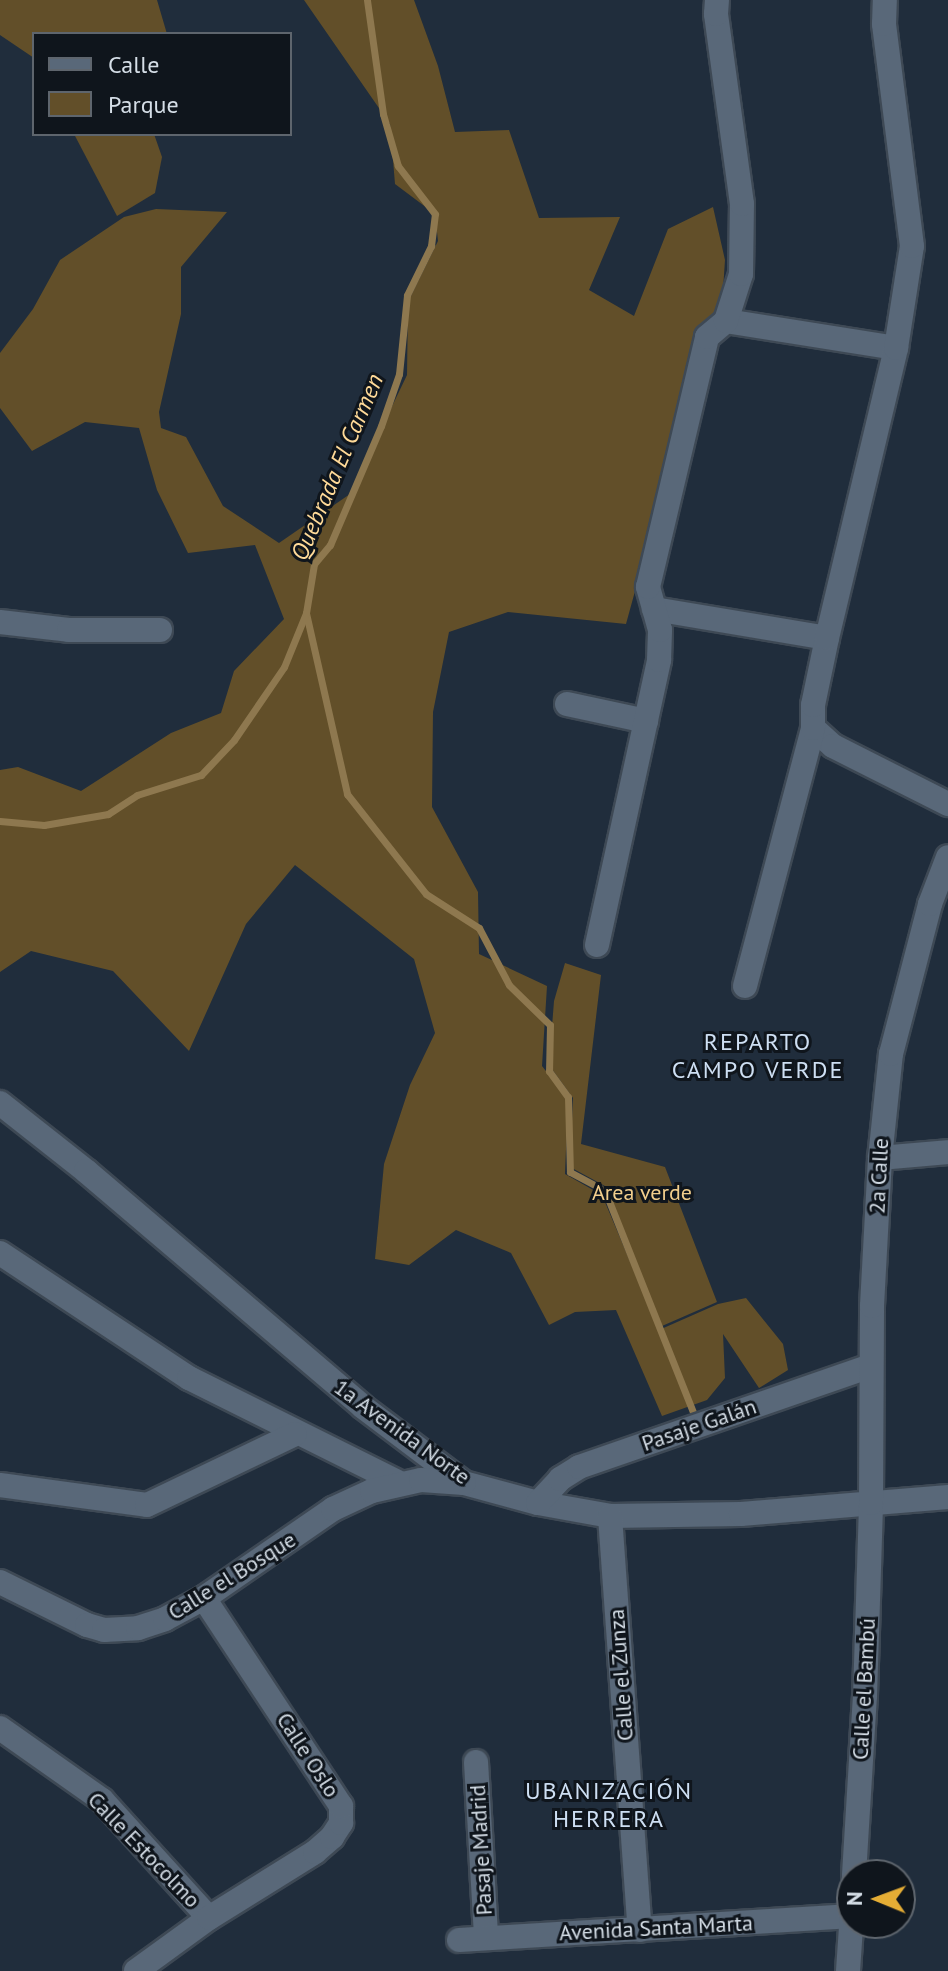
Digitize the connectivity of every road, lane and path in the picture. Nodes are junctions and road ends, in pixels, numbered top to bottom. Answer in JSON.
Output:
{"nodes":[{"id":1,"x":717,"y":0,"type":"edge"},
{"id":2,"x":885,"y":0,"type":"edge"},
{"id":3,"x":726,"y":321,"type":"junction"},
{"id":4,"x":896,"y":348,"type":"junction"},
{"id":5,"x":654,"y":609,"type":"junction"},
{"id":6,"x":0,"y":622,"type":"edge"},
{"id":7,"x":160,"y":630,"type":"dead end"},
{"id":8,"x":827,"y":638,"type":"junction"},
{"id":9,"x":567,"y":704,"type":"dead end"},
{"id":10,"x":646,"y":721,"type":"junction"},
{"id":11,"x":813,"y":728,"type":"junction"},
{"id":12,"x":948,"y":804,"type":"edge"},
{"id":13,"x":948,"y":857,"type":"edge"},
{"id":14,"x":597,"y":945,"type":"dead end"},
{"id":15,"x":745,"y":986,"type":"dead end"},
{"id":16,"x":0,"y":1103,"type":"edge"},
{"id":17,"x":948,"y":1152,"type":"edge"},
{"id":18,"x":880,"y":1158,"type":"junction"},
{"id":19,"x":0,"y":1253,"type":"edge"},
{"id":20,"x":871,"y":1366,"type":"junction"},
{"id":21,"x":295,"y":1434,"type":"junction"},
{"id":22,"x":400,"y":1483,"type":"junction"},
{"id":23,"x":464,"y":1483,"type":"junction"},
{"id":24,"x":0,"y":1485,"type":"edge"},
{"id":25,"x":948,"y":1497,"type":"edge"},
{"id":26,"x":538,"y":1503,"type":"junction"},
{"id":27,"x":871,"y":1503,"type":"junction"},
{"id":28,"x":610,"y":1516,"type":"junction"},
{"id":29,"x":0,"y":1582,"type":"edge"},
{"id":30,"x":204,"y":1598,"type":"junction"},
{"id":31,"x":0,"y":1728,"type":"edge"},
{"id":32,"x":476,"y":1762,"type":"dead end"},
{"id":33,"x":855,"y":1859,"type":"edge"},
{"id":34,"x":836,"y":1916,"type":"edge"},
{"id":35,"x":209,"y":1918,"type":"junction"},
{"id":36,"x":640,"y":1930,"type":"junction"},
{"id":37,"x":486,"y":1938,"type":"junction"},
{"id":38,"x":851,"y":1939,"type":"edge"},
{"id":39,"x":459,"y":1940,"type":"dead end"},
{"id":40,"x":850,"y":1965,"type":"edge"},
{"id":41,"x":136,"y":1971,"type":"edge"}],
"edges":[{"from":1,"to":3,"type":"street"},
{"from":2,"to":4,"type":"street"},
{"from":3,"to":4,"type":"street"},
{"from":3,"to":5,"type":"street"},
{"from":4,"to":8,"type":"street"},
{"from":5,"to":8,"type":"street"},
{"from":5,"to":10,"type":"street"},
{"from":6,"to":7,"type":"street"},
{"from":8,"to":11,"type":"street"},
{"from":9,"to":10,"type":"street"},
{"from":10,"to":14,"type":"street"},
{"from":11,"to":12,"type":"street"},
{"from":11,"to":15,"type":"street"},
{"from":13,"to":18,"type":"street","name":"2a Calle"},
{"from":16,"to":23,"type":"street","name":"1a Avenida Norte"},
{"from":17,"to":18,"type":"street"},
{"from":18,"to":20,"type":"street","name":"2a Calle"},
{"from":19,"to":21,"type":"street"},
{"from":20,"to":26,"type":"street","name":"Pasaje Galán"},
{"from":20,"to":27,"type":"street","name":"2a Calle"},
{"from":21,"to":22,"type":"street"},
{"from":21,"to":24,"type":"street"},
{"from":22,"to":23,"type":"street","name":"Calle el Bosque"},
{"from":22,"to":30,"type":"street","name":"Calle el Bosque"},
{"from":23,"to":26,"type":"street","name":"1a Avenida Norte"},
{"from":25,"to":27,"type":"street","name":"1a Avenida Norte"},
{"from":26,"to":28,"type":"street","name":"1a Avenida Norte"},
{"from":27,"to":28,"type":"street","name":"1a Avenida Norte"},
{"from":27,"to":33,"type":"street","name":"Calle el Bambú"},
{"from":28,"to":36,"type":"street","name":"Calle el Zunza"},
{"from":29,"to":30,"type":"street","name":"Calle el Bosque"},
{"from":30,"to":35,"type":"street","name":"Calle Oslo"},
{"from":31,"to":35,"type":"street","name":"Calle Estocolmo"},
{"from":32,"to":37,"type":"street","name":"Pasaje Madrid"},
{"from":34,"to":36,"type":"street","name":"Avenida Santa Marta"},
{"from":35,"to":41,"type":"street","name":"Calle Oslo"},
{"from":36,"to":37,"type":"street","name":"Avenida Santa Marta"},
{"from":37,"to":39,"type":"street","name":"Avenida Santa Marta"},
{"from":38,"to":40,"type":"street"}]}
